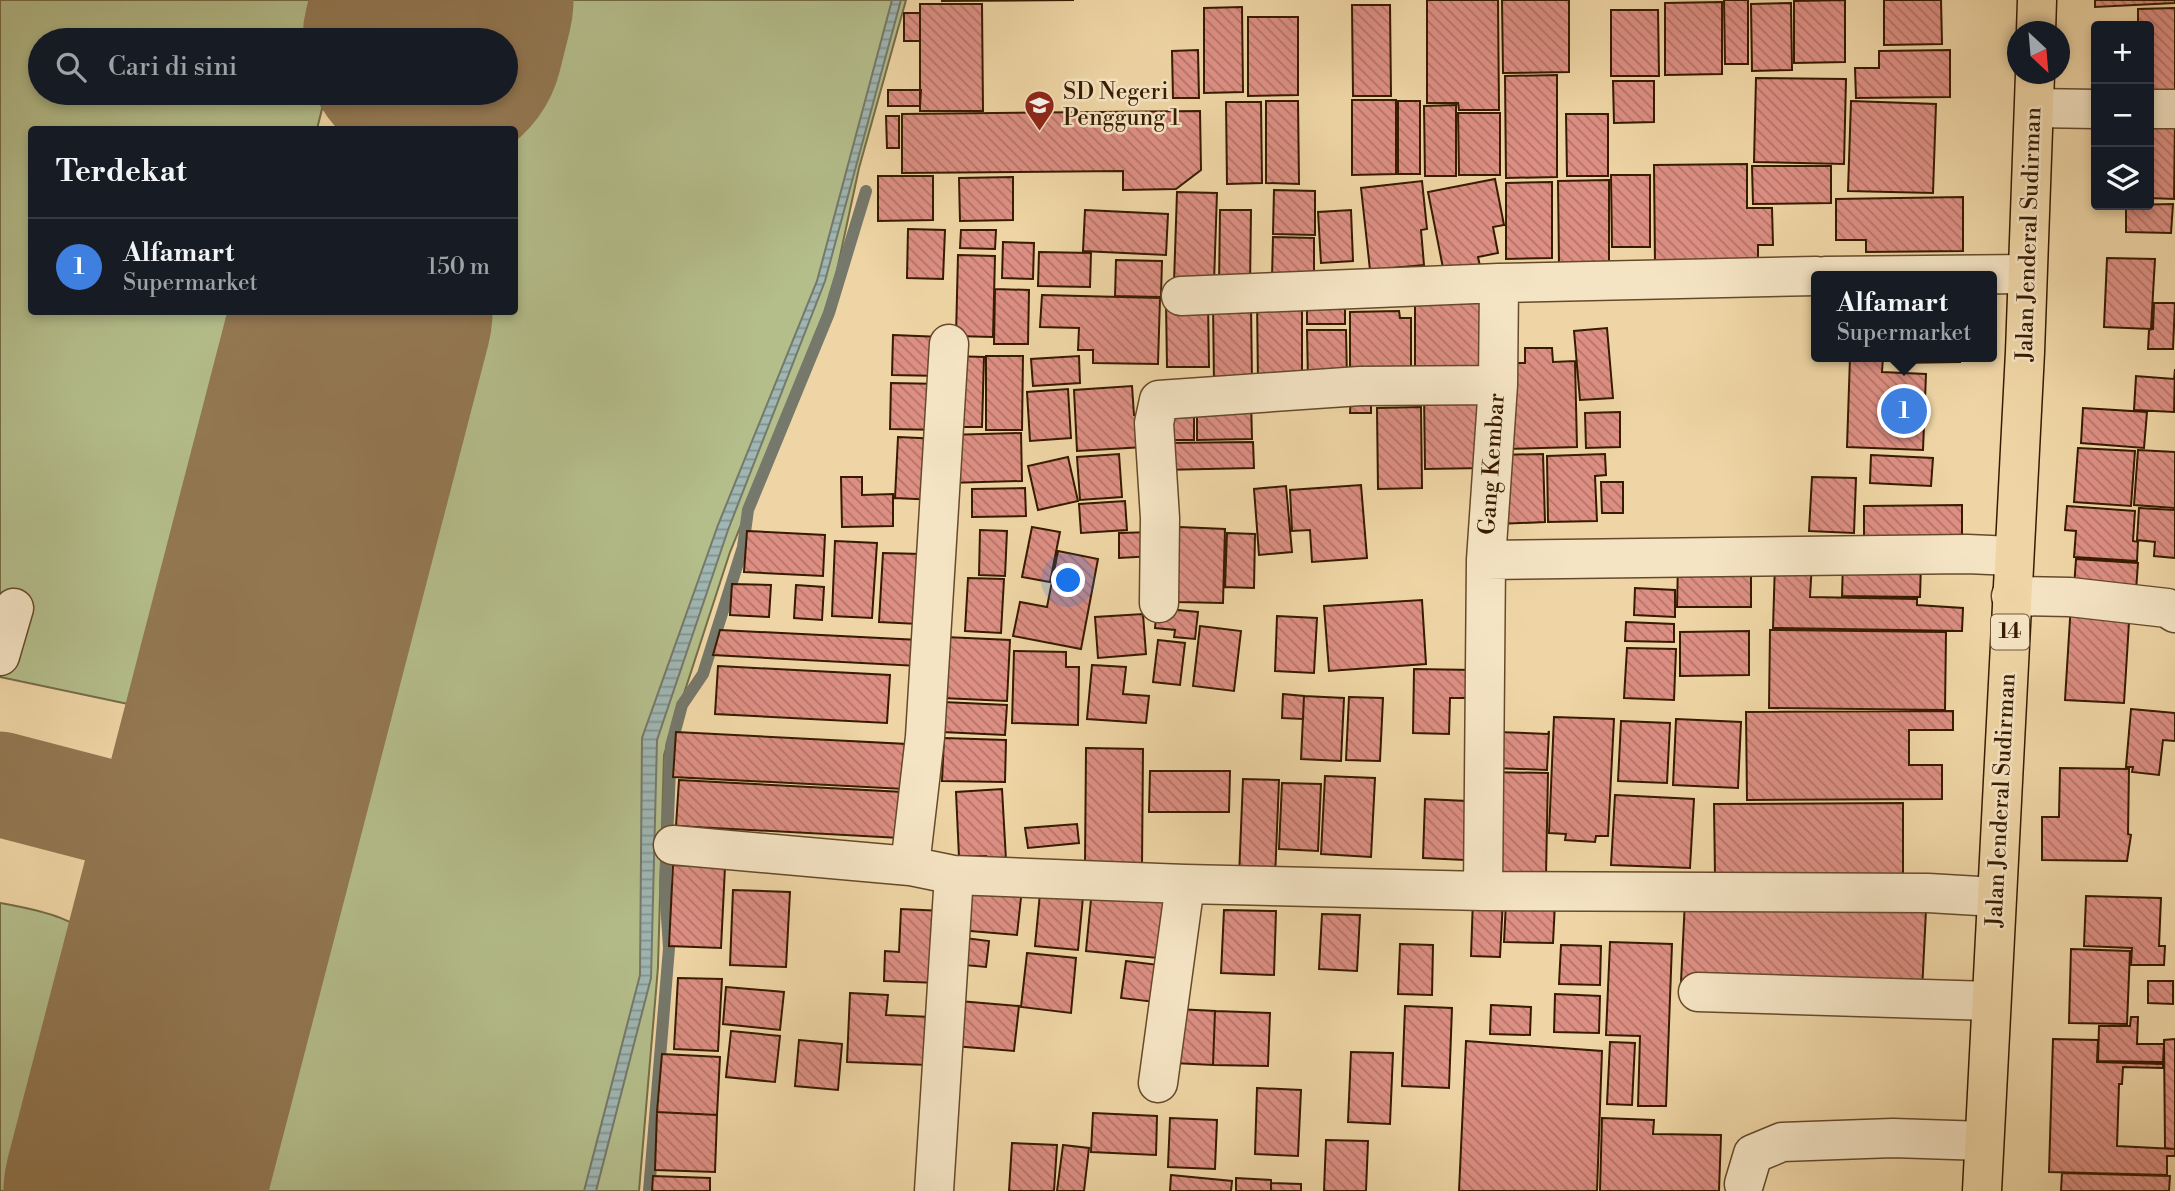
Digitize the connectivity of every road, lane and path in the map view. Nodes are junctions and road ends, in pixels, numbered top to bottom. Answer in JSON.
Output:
{"nodes":[{"id":1,"x":2037,"y":0,"type":"edge"},
{"id":2,"x":2036,"y":21,"type":"edge"},
{"id":3,"x":2035,"y":91,"type":"edge"},
{"id":4,"x":2091,"y":108,"type":"edge"},
{"id":5,"x":2154,"y":109,"type":"edge"},
{"id":6,"x":2175,"y":109,"type":"edge"},
{"id":7,"x":1997,"y":274,"type":"edge"},
{"id":8,"x":2028,"y":274,"type":"junction"},
{"id":9,"x":1811,"y":276,"type":"edge"},
{"id":10,"x":1499,"y":283,"type":"junction"},
{"id":11,"x":1181,"y":296,"type":"dead end"},
{"id":12,"x":949,"y":344,"type":"dead end"},
{"id":13,"x":1497,"y":385,"type":"junction"},
{"id":14,"x":2013,"y":556,"type":"junction"},
{"id":15,"x":1486,"y":560,"type":"junction"},
{"id":16,"x":2011,"y":596,"type":"junction"},
{"id":17,"x":1159,"y":603,"type":"dead end"},
{"id":18,"x":14,"y":608,"type":"dead end"},
{"id":19,"x":2175,"y":613,"type":"edge"},
{"id":20,"x":0,"y":656,"type":"edge"},
{"id":21,"x":673,"y":845,"type":"dead end"},
{"id":22,"x":910,"y":866,"type":"junction"},
{"id":23,"x":954,"y":875,"type":"junction"},
{"id":24,"x":1185,"y":884,"type":"junction"},
{"id":25,"x":1483,"y":891,"type":"junction"},
{"id":26,"x":1996,"y":897,"type":"junction"},
{"id":27,"x":1698,"y":992,"type":"dead end"},
{"id":28,"x":1990,"y":1001,"type":"junction"},
{"id":29,"x":1158,"y":1083,"type":"dead end"},
{"id":30,"x":1984,"y":1141,"type":"junction"},
{"id":31,"x":1744,"y":1184,"type":"dead end"},
{"id":32,"x":934,"y":1191,"type":"edge"},
{"id":33,"x":1982,"y":1191,"type":"edge"}],
"edges":[{"from":1,"to":2,"type":"highway"},
{"from":3,"to":4,"type":"street"},
{"from":3,"to":8,"type":"highway","name":"Jalan Jenderal Sudirman","number":"14"},
{"from":5,"to":6,"type":"street"},
{"from":7,"to":8,"type":"street"},
{"from":8,"to":14,"type":"highway","name":"Jalan Jenderal Sudirman","number":"14"},
{"from":9,"to":10,"type":"street"},
{"from":10,"to":11,"type":"street"},
{"from":10,"to":13,"type":"street","name":"Gang Kembar"},
{"from":12,"to":22,"type":"street"},
{"from":13,"to":15,"type":"street","name":"Gang Kembar"},
{"from":13,"to":17,"type":"street"},
{"from":14,"to":15,"type":"street","name":"Gang Kembar"},
{"from":14,"to":16,"type":"highway","name":"Jalan Jenderal Sudirman","number":"14"},
{"from":15,"to":25,"type":"street"},
{"from":16,"to":19,"type":"street"},
{"from":16,"to":26,"type":"highway","name":"Jalan Jenderal Sudirman","number":"14"},
{"from":18,"to":20,"type":"street"},
{"from":21,"to":22,"type":"street"},
{"from":22,"to":23,"type":"street"},
{"from":23,"to":24,"type":"street"},
{"from":23,"to":32,"type":"street"},
{"from":24,"to":25,"type":"street"},
{"from":24,"to":29,"type":"street"},
{"from":25,"to":26,"type":"street"},
{"from":26,"to":28,"type":"highway","name":"Jalan Jenderal Sudirman","number":"14"},
{"from":27,"to":28,"type":"street"},
{"from":28,"to":30,"type":"highway","name":"Jalan Jenderal Sudirman","number":"14"},
{"from":30,"to":31,"type":"street"},
{"from":30,"to":33,"type":"highway","name":"Jalan Jenderal Sudirman","number":"14"}]}
